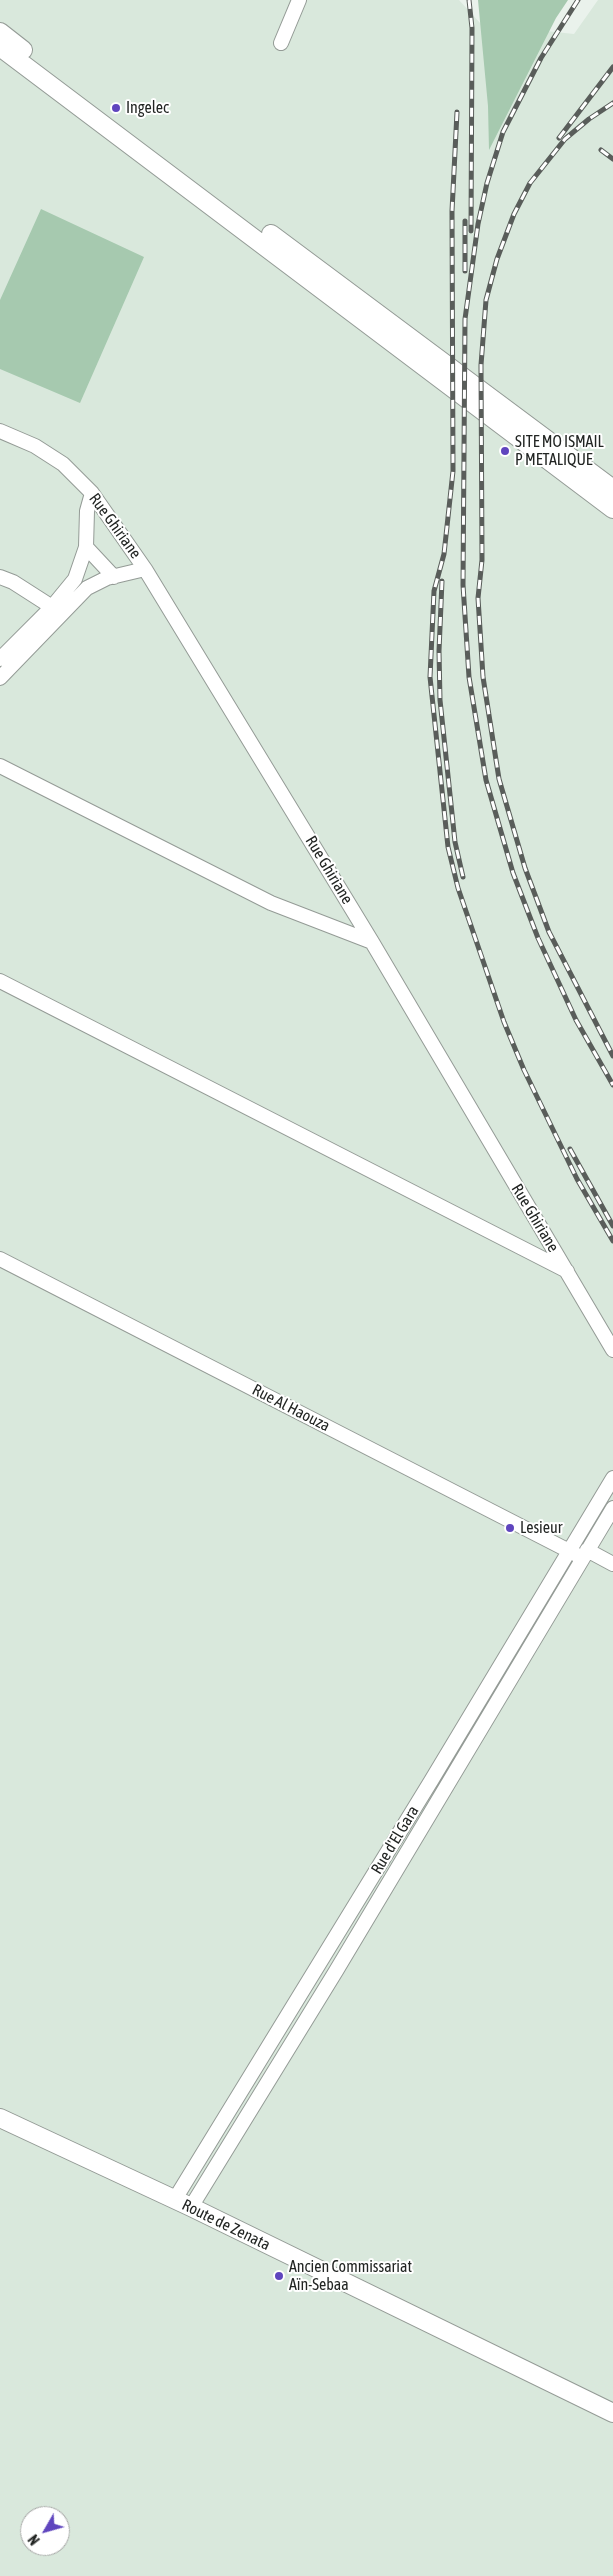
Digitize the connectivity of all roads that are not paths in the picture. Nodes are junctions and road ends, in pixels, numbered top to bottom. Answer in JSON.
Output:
{"nodes":[{"id":1,"x":299,"y":0,"type":"edge"},
{"id":2,"x":0,"y":32,"type":"edge"},
{"id":3,"x":281,"y":43,"type":"dead end"},
{"id":4,"x":0,"y":47,"type":"edge"},
{"id":5,"x":0,"y":431,"type":"edge"},
{"id":6,"x":613,"y":489,"type":"edge"},
{"id":7,"x":92,"y":493,"type":"junction"},
{"id":8,"x":613,"y":509,"type":"edge"},
{"id":9,"x":86,"y":547,"type":"junction"},
{"id":10,"x":145,"y":569,"type":"junction"},
{"id":11,"x":114,"y":576,"type":"junction"},
{"id":12,"x":0,"y":577,"type":"edge"},
{"id":13,"x":52,"y":607,"type":"junction"},
{"id":14,"x":0,"y":659,"type":"edge"},
{"id":15,"x":0,"y":678,"type":"edge"},
{"id":16,"x":0,"y":766,"type":"edge"},
{"id":17,"x":372,"y":942,"type":"junction"},
{"id":18,"x":0,"y":981,"type":"edge"},
{"id":19,"x":0,"y":1259,"type":"edge"},
{"id":20,"x":567,"y":1271,"type":"junction"},
{"id":21,"x":613,"y":1350,"type":"edge"},
{"id":22,"x":613,"y":1478,"type":"edge"},
{"id":23,"x":613,"y":1508,"type":"edge"},
{"id":24,"x":570,"y":1551,"type":"junction"},
{"id":25,"x":584,"y":1554,"type":"junction"},
{"id":26,"x":613,"y":1564,"type":"edge"},
{"id":27,"x":303,"y":1992,"type":"junction"},
{"id":28,"x":318,"y":2000,"type":"junction"},
{"id":29,"x":0,"y":2118,"type":"edge"},
{"id":30,"x":175,"y":2200,"type":"junction"},
{"id":31,"x":191,"y":2207,"type":"junction"},
{"id":32,"x":613,"y":2413,"type":"edge"}],
"edges":[{"from":1,"to":3,"type":"street"},
{"from":2,"to":6,"type":"main road"},
{"from":4,"to":8,"type":"main road"},
{"from":5,"to":7,"type":"street","name":"Rue Ghiriane"},
{"from":7,"to":9,"type":"street"},
{"from":7,"to":10,"type":"street","name":"Rue Ghiriane"},
{"from":9,"to":11,"type":"street"},
{"from":9,"to":13,"type":"street"},
{"from":10,"to":11,"type":"street"},
{"from":10,"to":17,"type":"street","name":"Rue Ghiriane"},
{"from":11,"to":15,"type":"street"},
{"from":12,"to":13,"type":"street"},
{"from":13,"to":14,"type":"street"},
{"from":16,"to":17,"type":"street"},
{"from":17,"to":20,"type":"street","name":"Rue Ghiriane"},
{"from":18,"to":20,"type":"street"},
{"from":19,"to":24,"type":"street","name":"Rue Al Haouza"},
{"from":20,"to":21,"type":"street","name":"Rue Ghiriane"},
{"from":22,"to":24,"type":"street","name":"Rue d'El Gara"},
{"from":23,"to":25,"type":"street","name":"Rue d'El Gara"},
{"from":24,"to":25,"type":"street","name":"Rue Al Haouza"},
{"from":24,"to":27,"type":"street","name":"Rue d'El Gara"},
{"from":25,"to":26,"type":"street","name":"Rue Al Haouza"},
{"from":25,"to":28,"type":"street","name":"Rue d'El Gara"},
{"from":27,"to":28,"type":"street"},
{"from":27,"to":30,"type":"street","name":"Rue d'El Gara"},
{"from":28,"to":31,"type":"street","name":"Rue d'El Gara"},
{"from":29,"to":30,"type":"main road","name":"Route de Zenata"},
{"from":30,"to":31,"type":"main road","name":"Route de Zenata"},
{"from":31,"to":32,"type":"main road","name":"Route de Zenata"}]}
